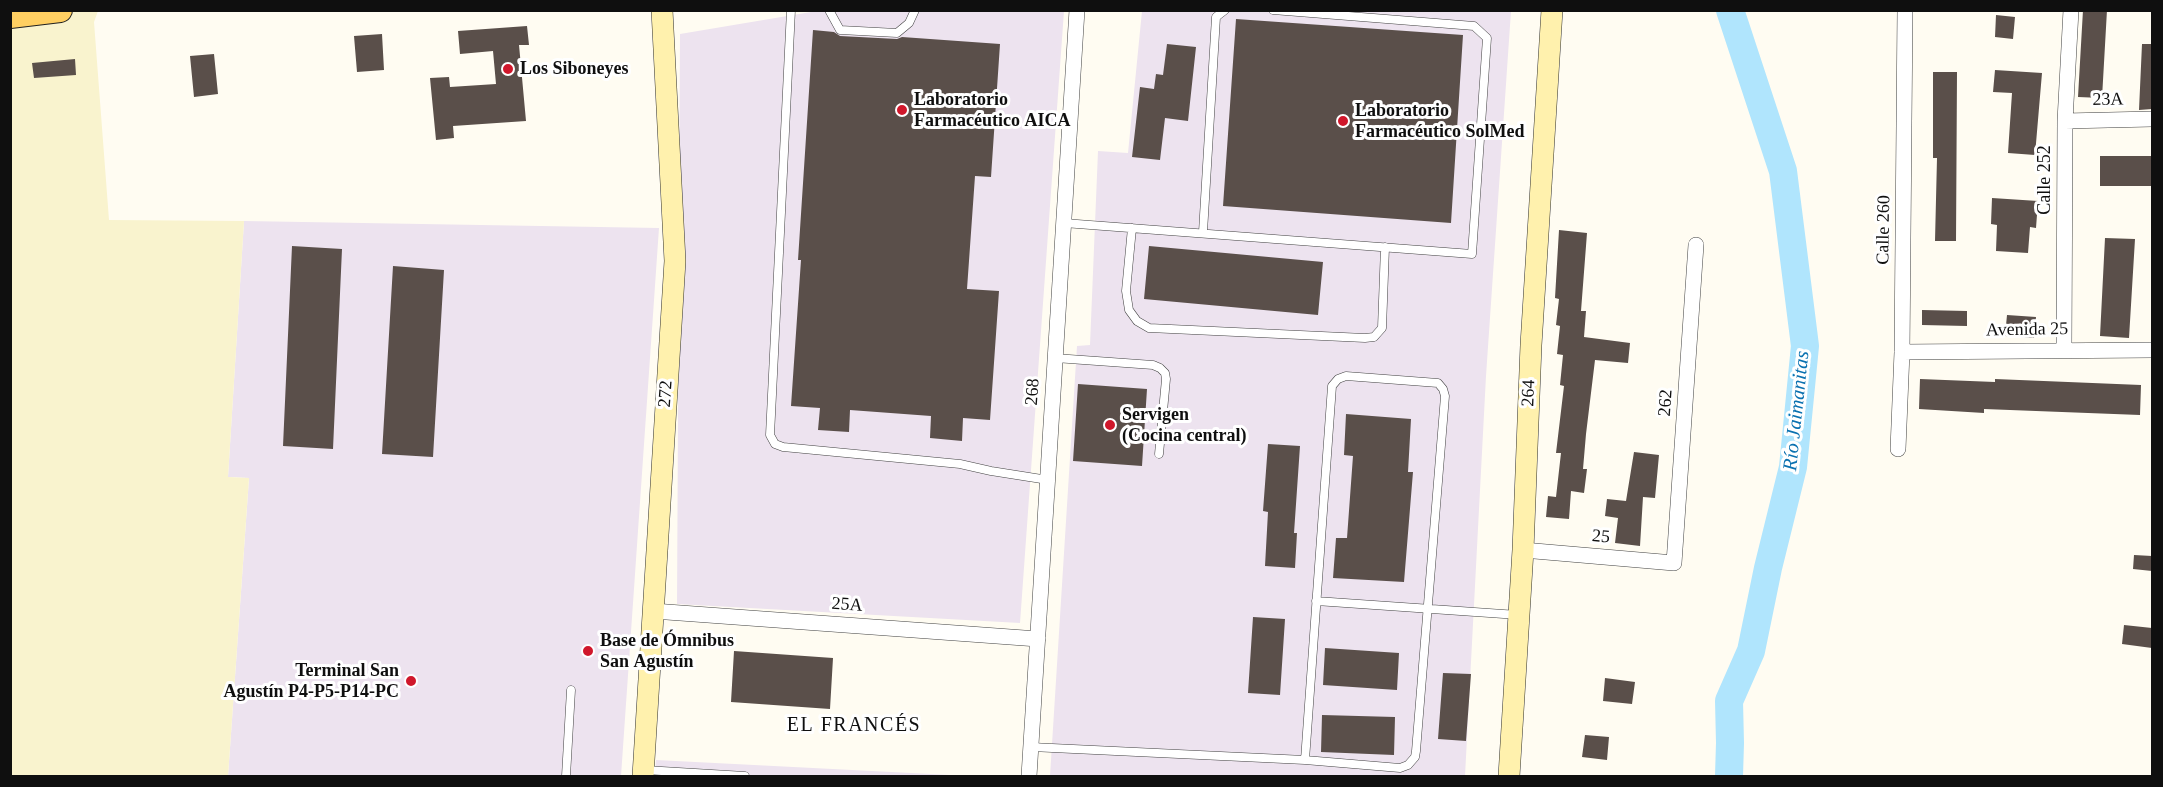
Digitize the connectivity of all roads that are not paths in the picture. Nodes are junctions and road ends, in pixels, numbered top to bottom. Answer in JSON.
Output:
{"nodes":[{"id":1,"x":60,"y":10,"type":"edge"},
{"id":2,"x":662,"y":10,"type":"edge"},
{"id":3,"x":791,"y":10,"type":"edge"},
{"id":4,"x":829,"y":10,"type":"edge"},
{"id":5,"x":915,"y":10,"type":"edge"},
{"id":6,"x":1077,"y":10,"type":"edge"},
{"id":7,"x":1225,"y":10,"type":"edge"},
{"id":8,"x":1273,"y":10,"type":"edge"},
{"id":9,"x":1552,"y":10,"type":"edge"},
{"id":10,"x":1905,"y":10,"type":"edge"},
{"id":11,"x":2071,"y":10,"type":"edge"},
{"id":12,"x":10,"y":16,"type":"edge"},
{"id":13,"x":2152,"y":119,"type":"edge"},
{"id":14,"x":2065,"y":121,"type":"junction"},
{"id":15,"x":1064,"y":223,"type":"junction"},
{"id":16,"x":1132,"y":228,"type":"junction"},
{"id":17,"x":1203,"y":232,"type":"junction"},
{"id":18,"x":1696,"y":245,"type":"dead end"},
{"id":19,"x":1385,"y":247,"type":"junction"},
{"id":20,"x":2064,"y":349,"type":"junction"},
{"id":21,"x":2152,"y":350,"type":"edge"},
{"id":22,"x":1902,"y":352,"type":"junction"},
{"id":23,"x":1055,"y":358,"type":"junction"},
{"id":24,"x":1898,"y":449,"type":"dead end"},
{"id":25,"x":1159,"y":454,"type":"dead end"},
{"id":26,"x":1047,"y":480,"type":"junction"},
{"id":27,"x":1523,"y":550,"type":"junction"},
{"id":28,"x":1674,"y":563,"type":"joint"},
{"id":29,"x":1316,"y":601,"type":"junction"},
{"id":30,"x":1427,"y":609,"type":"junction"},
{"id":31,"x":653,"y":611,"type":"junction"},
{"id":32,"x":1519,"y":615,"type":"junction"},
{"id":33,"x":1038,"y":639,"type":"junction"},
{"id":34,"x":571,"y":690,"type":"dead end"},
{"id":35,"x":1031,"y":747,"type":"junction"},
{"id":36,"x":1305,"y":760,"type":"junction"},
{"id":37,"x":643,"y":773,"type":"edge"},
{"id":38,"x":566,"y":777,"type":"edge"},
{"id":39,"x":745,"y":777,"type":"edge"},
{"id":40,"x":1029,"y":777,"type":"edge"},
{"id":41,"x":1509,"y":777,"type":"edge"}],
"edges":[{"from":1,"to":12,"type":"main road"},
{"from":2,"to":31,"type":"street","name":"272"},
{"from":3,"to":26,"type":"lane"},
{"from":4,"to":5,"type":"lane"},
{"from":6,"to":15,"type":"street","name":"268"},
{"from":7,"to":17,"type":"lane"},
{"from":8,"to":19,"type":"lane"},
{"from":9,"to":27,"type":"street","name":"264"},
{"from":10,"to":22,"type":"street","name":"Calle 260"},
{"from":11,"to":14,"type":"street","name":"Calle 252"},
{"from":13,"to":14,"type":"street","name":"23A"},
{"from":14,"to":20,"type":"street","name":"Calle 252"},
{"from":15,"to":16,"type":"lane"},
{"from":15,"to":23,"type":"street","name":"268"},
{"from":16,"to":17,"type":"lane"},
{"from":16,"to":19,"type":"lane"},
{"from":17,"to":19,"type":"lane"},
{"from":18,"to":28,"type":"street","name":"262"},
{"from":20,"to":21,"type":"street","name":"Avenida 25"},
{"from":20,"to":22,"type":"street","name":"Avenida 25"},
{"from":22,"to":24,"type":"street","name":"Calle 260"},
{"from":23,"to":25,"type":"lane"},
{"from":23,"to":26,"type":"street","name":"268"},
{"from":26,"to":33,"type":"street","name":"268"},
{"from":27,"to":28,"type":"street","name":"25"},
{"from":27,"to":32,"type":"street","name":"264"},
{"from":29,"to":30,"type":"lane"},
{"from":29,"to":30,"type":"lane"},
{"from":29,"to":36,"type":"lane"},
{"from":30,"to":32,"type":"lane"},
{"from":30,"to":36,"type":"lane"},
{"from":31,"to":33,"type":"street","name":"25A"},
{"from":31,"to":37,"type":"street","name":"272"},
{"from":32,"to":41,"type":"street","name":"264"},
{"from":33,"to":35,"type":"street","name":"268"},
{"from":34,"to":38,"type":"lane"},
{"from":35,"to":36,"type":"lane"},
{"from":35,"to":40,"type":"street","name":"268"},
{"from":37,"to":39,"type":"lane"}]}
